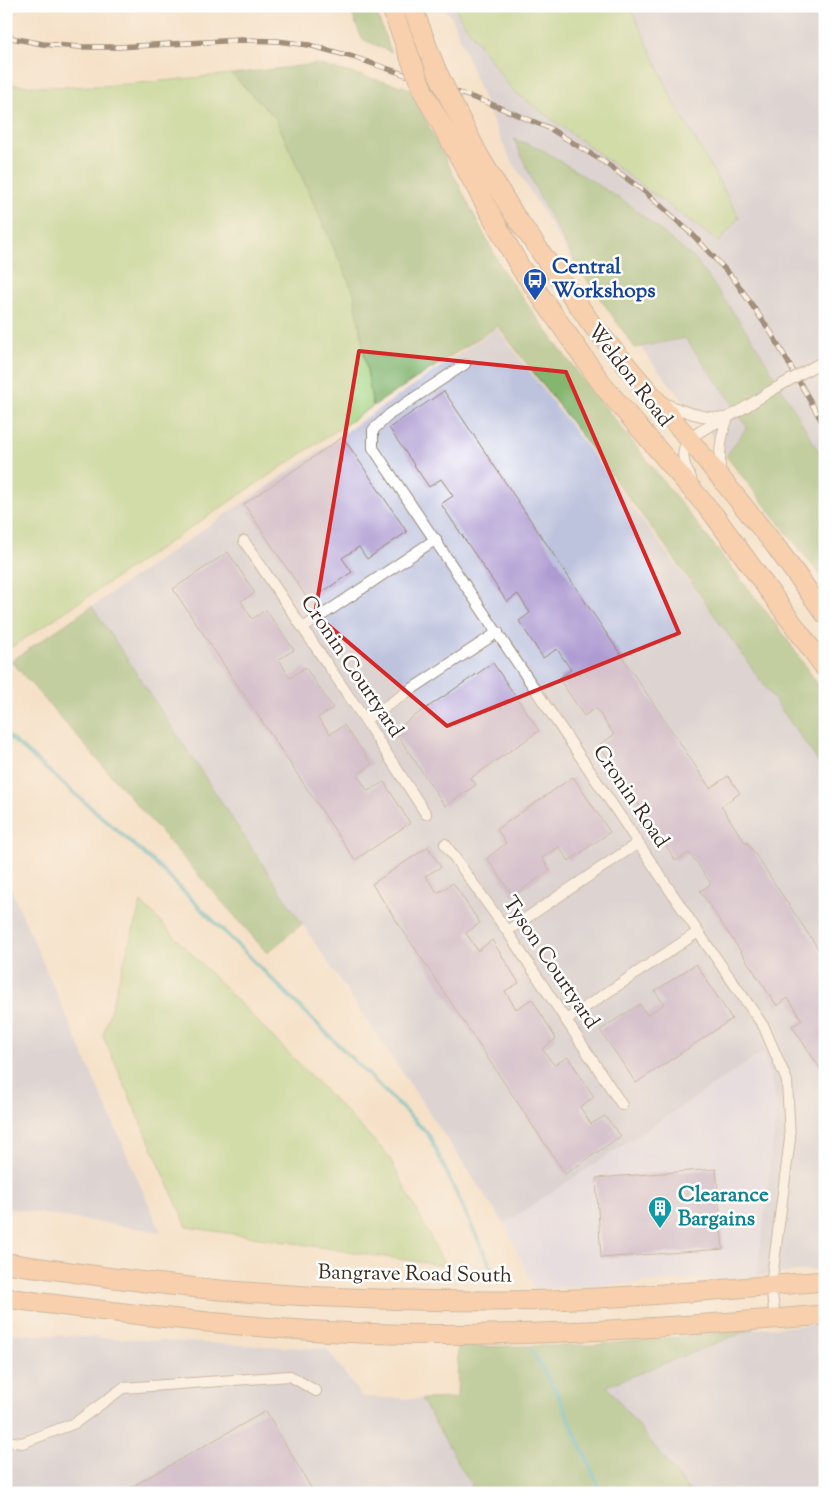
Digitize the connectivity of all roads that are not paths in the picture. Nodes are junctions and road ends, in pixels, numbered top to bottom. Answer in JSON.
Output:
{"nodes":[{"id":1,"x":391,"y":6,"type":"edge"},
{"id":2,"x":412,"y":6,"type":"edge"},
{"id":3,"x":825,"y":360,"type":"edge"},
{"id":4,"x":465,"y":364,"type":"dead end"},
{"id":5,"x":655,"y":399,"type":"junction"},
{"id":6,"x":728,"y":418,"type":"junction"},
{"id":7,"x":689,"y":439,"type":"junction"},
{"id":8,"x":720,"y":477,"type":"junction"},
{"id":9,"x":714,"y":515,"type":"junction"},
{"id":10,"x":436,"y":539,"type":"junction"},
{"id":11,"x":244,"y":541,"type":"dead end"},
{"id":12,"x":825,"y":614,"type":"edge"},
{"id":13,"x":303,"y":628,"type":"junction"},
{"id":14,"x":498,"y":632,"type":"junction"},
{"id":15,"x":825,"y":668,"type":"edge"},
{"id":16,"x":365,"y":720,"type":"junction"},
{"id":17,"x":426,"y":814,"type":"dead end"},
{"id":18,"x":638,"y":843,"type":"junction"},
{"id":19,"x":445,"y":844,"type":"dead end"},
{"id":20,"x":507,"y":931,"type":"junction"},
{"id":21,"x":698,"y":932,"type":"junction"},
{"id":22,"x":566,"y":1020,"type":"junction"},
{"id":23,"x":622,"y":1105,"type":"dead end"},
{"id":24,"x":6,"y":1263,"type":"edge"},
{"id":25,"x":29,"y":1266,"type":"junction"},
{"id":26,"x":6,"y":1270,"type":"edge"},
{"id":27,"x":825,"y":1281,"type":"edge"},
{"id":28,"x":771,"y":1285,"type":"junction"},
{"id":29,"x":6,"y":1298,"type":"edge"},
{"id":30,"x":825,"y":1315,"type":"edge"},
{"id":31,"x":775,"y":1319,"type":"junction"},
{"id":32,"x":316,"y":1391,"type":"dead end"},
{"id":33,"x":6,"y":1441,"type":"edge"}],
"edges":[{"from":1,"to":9,"type":"highway","name":"Weldon Road","bridge":true},
{"from":2,"to":5,"type":"highway","name":"Weldon Road","bridge":true},
{"from":3,"to":6,"type":"street","bridge":true},
{"from":4,"to":10,"type":"street","name":"Cronin Road"},
{"from":5,"to":6,"type":"street"},
{"from":5,"to":7,"type":"highway","name":"Weldon Road"},
{"from":6,"to":7,"type":"street"},
{"from":6,"to":8,"type":"street"},
{"from":7,"to":8,"type":"highway","name":"Weldon Road"},
{"from":7,"to":9,"type":"street"},
{"from":8,"to":12,"type":"highway","name":"Weldon Road"},
{"from":9,"to":15,"type":"highway","name":"Weldon Road"},
{"from":10,"to":13,"type":"street"},
{"from":10,"to":14,"type":"street","name":"Cronin Road"},
{"from":11,"to":13,"type":"street","name":"Cronin Courtyard"},
{"from":13,"to":16,"type":"street","name":"Cronin Courtyard"},
{"from":14,"to":16,"type":"street"},
{"from":14,"to":18,"type":"street","name":"Cronin Road"},
{"from":16,"to":17,"type":"street","name":"Cronin Courtyard"},
{"from":18,"to":20,"type":"street"},
{"from":18,"to":21,"type":"street","name":"Cronin Road"},
{"from":19,"to":20,"type":"street","name":"Tyson Courtyard"},
{"from":20,"to":22,"type":"street","name":"Tyson Courtyard"},
{"from":21,"to":22,"type":"street"},
{"from":21,"to":28,"type":"street","name":"Cronin Road"},
{"from":22,"to":23,"type":"street","name":"Tyson Courtyard"},
{"from":24,"to":25,"type":"highway","name":"Bangrave Road South"},
{"from":25,"to":26,"type":"street"},
{"from":25,"to":28,"type":"highway","name":"Bangrave Road South"},
{"from":27,"to":28,"type":"highway","name":"Bangrave Road South"},
{"from":28,"to":31,"type":"street","name":"Cronin Road"},
{"from":29,"to":31,"type":"highway"},
{"from":30,"to":31,"type":"highway"},
{"from":32,"to":33,"type":"street"}]}
